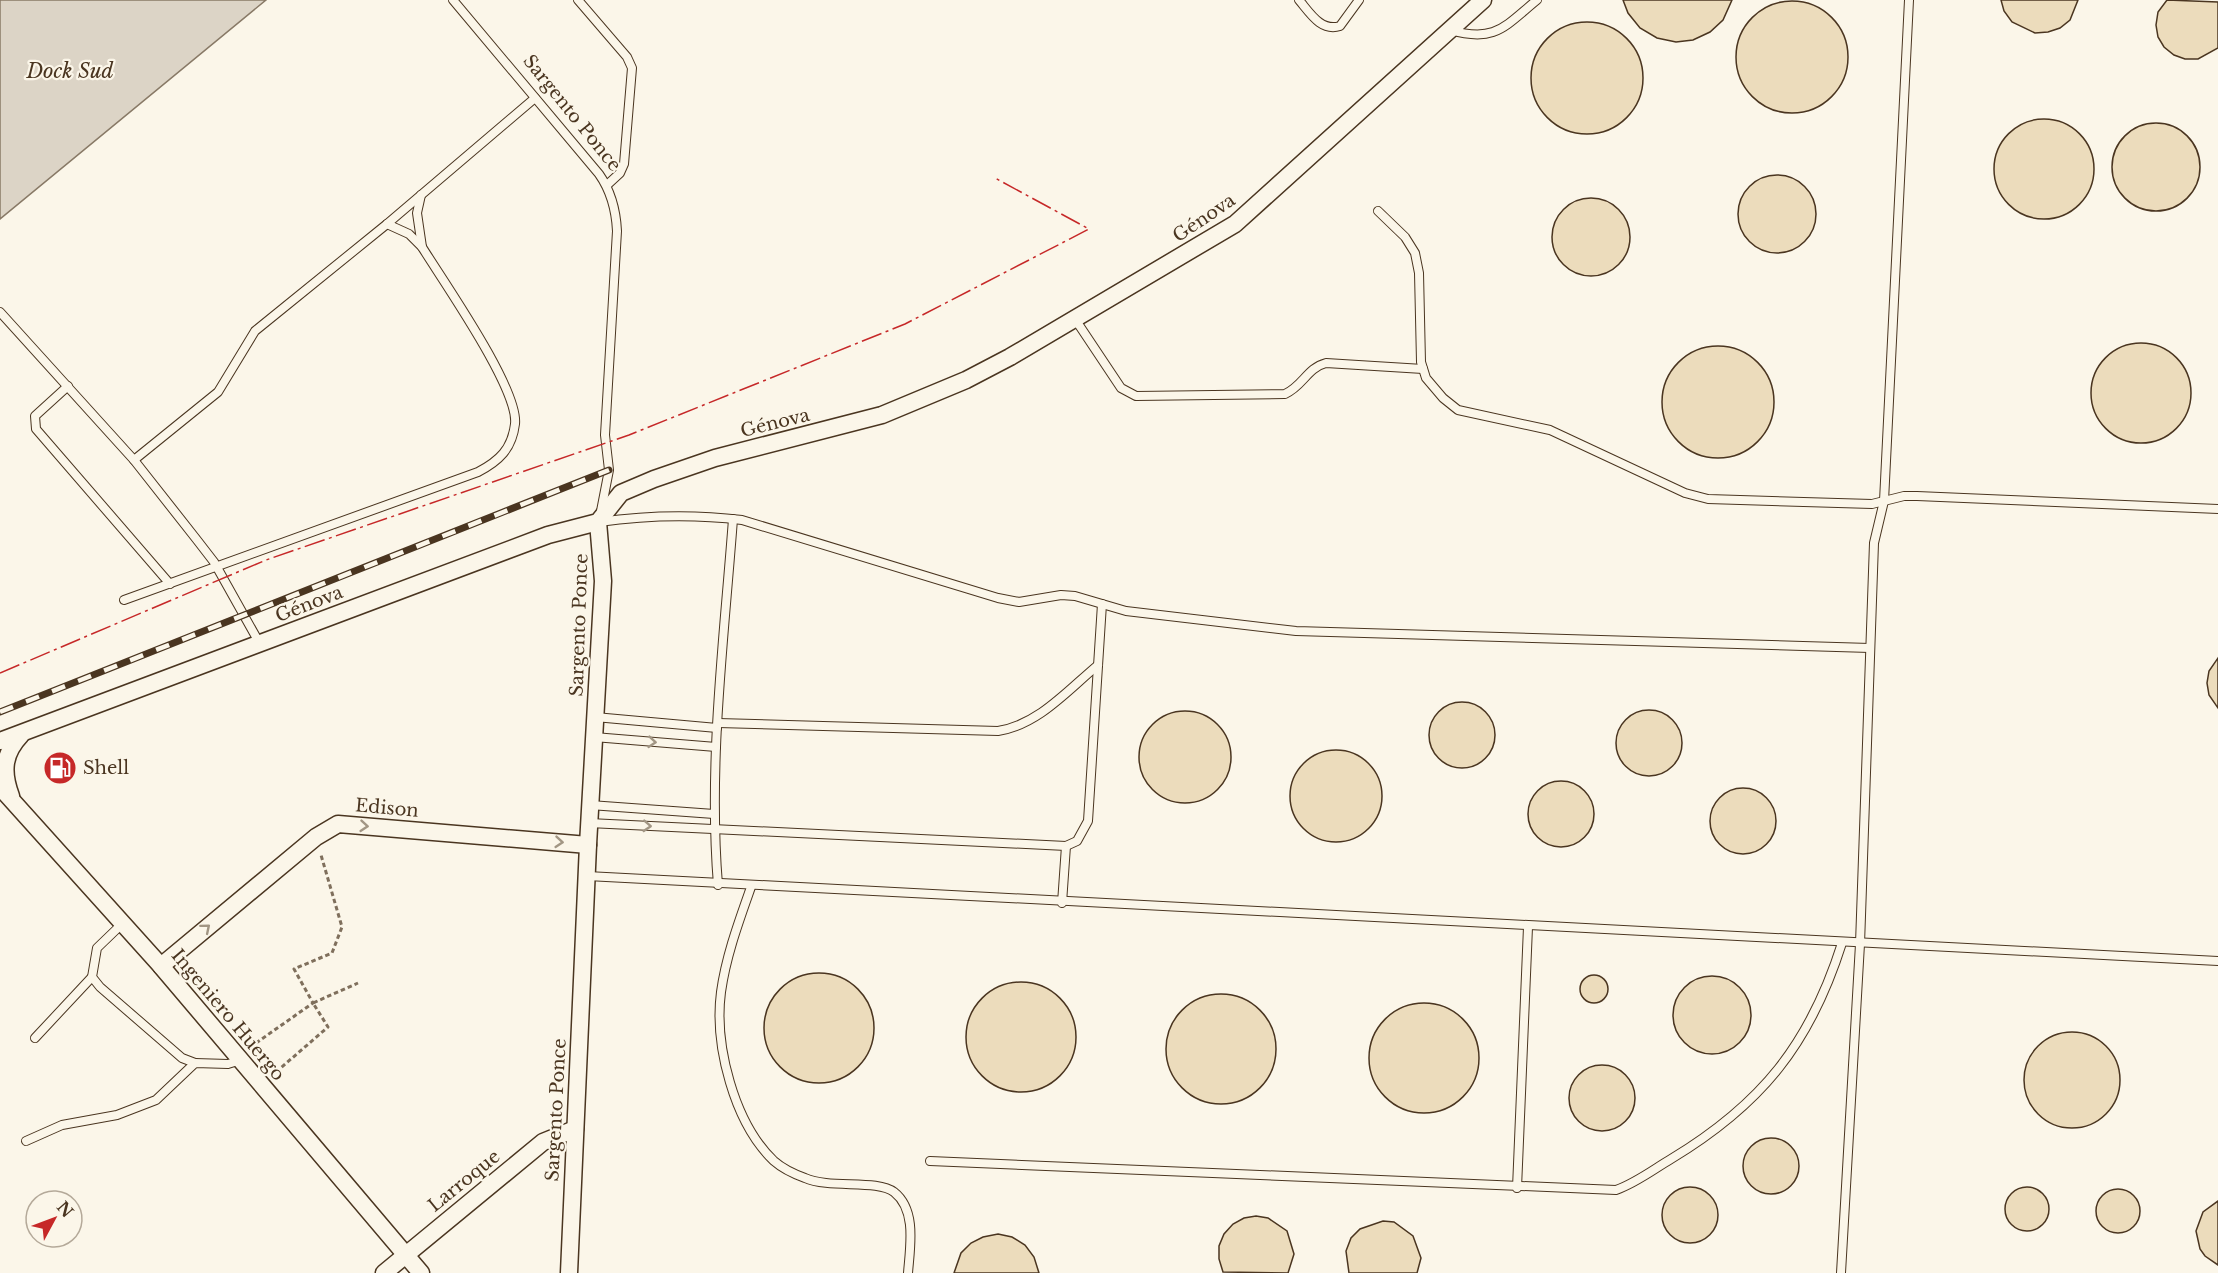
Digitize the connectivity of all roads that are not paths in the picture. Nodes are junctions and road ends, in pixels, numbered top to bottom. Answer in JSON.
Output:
{"nodes":[{"id":1,"x":453,"y":0,"type":"edge"},
{"id":2,"x":578,"y":0,"type":"edge"},
{"id":3,"x":1299,"y":0,"type":"edge"},
{"id":4,"x":1359,"y":0,"type":"edge"},
{"id":5,"x":1483,"y":0,"type":"edge"},
{"id":6,"x":1537,"y":0,"type":"edge"},
{"id":7,"x":1909,"y":0,"type":"edge"},
{"id":8,"x":1449,"y":30,"type":"junction"},
{"id":9,"x":535,"y":98,"type":"junction"},
{"id":10,"x":607,"y":185,"type":"junction"},
{"id":11,"x":421,"y":195,"type":"junction"},
{"id":12,"x":1378,"y":211,"type":"dead end"},
{"id":13,"x":387,"y":224,"type":"junction"},
{"id":14,"x":422,"y":247,"type":"junction"},
{"id":15,"x":0,"y":312,"type":"edge"},
{"id":16,"x":1075,"y":319,"type":"junction"},
{"id":17,"x":1423,"y":369,"type":"junction"},
{"id":18,"x":68,"y":386,"type":"junction"},
{"id":19,"x":134,"y":460,"type":"junction"},
{"id":20,"x":1884,"y":501,"type":"junction"},
{"id":21,"x":2218,"y":509,"type":"edge"},
{"id":22,"x":733,"y":519,"type":"junction"},
{"id":23,"x":598,"y":522,"type":"junction"},
{"id":24,"x":217,"y":566,"type":"junction"},
{"id":25,"x":170,"y":584,"type":"junction"},
{"id":26,"x":124,"y":600,"type":"dead end"},
{"id":27,"x":1101,"y":604,"type":"junction"},
{"id":28,"x":260,"y":644,"type":"junction"},
{"id":29,"x":1870,"y":648,"type":"junction"},
{"id":30,"x":1098,"y":665,"type":"junction"},
{"id":31,"x":595,"y":717,"type":"junction"},
{"id":32,"x":717,"y":725,"type":"junction"},
{"id":33,"x":23,"y":733,"type":"junction"},
{"id":34,"x":594,"y":737,"type":"junction"},
{"id":35,"x":0,"y":741,"type":"edge"},
{"id":36,"x":716,"y":747,"type":"junction"},
{"id":37,"x":5,"y":792,"type":"edge"},
{"id":38,"x":590,"y":804,"type":"junction"},
{"id":39,"x":714,"y":814,"type":"junction"},
{"id":40,"x":589,"y":823,"type":"junction"},
{"id":41,"x":713,"y":830,"type":"junction"},
{"id":42,"x":588,"y":845,"type":"junction"},
{"id":43,"x":1065,"y":846,"type":"junction"},
{"id":44,"x":587,"y":876,"type":"junction"},
{"id":45,"x":717,"y":885,"type":"junction"},
{"id":46,"x":751,"y":887,"type":"junction"},
{"id":47,"x":1062,"y":903,"type":"junction"},
{"id":48,"x":123,"y":923,"type":"junction"},
{"id":49,"x":1528,"y":927,"type":"junction"},
{"id":50,"x":1842,"y":943,"type":"junction"},
{"id":51,"x":1860,"y":944,"type":"junction"},
{"id":52,"x":2218,"y":961,"type":"edge"},
{"id":53,"x":161,"y":966,"type":"junction"},
{"id":54,"x":92,"y":976,"type":"junction"},
{"id":55,"x":35,"y":1038,"type":"dead end"},
{"id":56,"x":241,"y":1060,"type":"junction"},
{"id":57,"x":195,"y":1062,"type":"junction"},
{"id":58,"x":575,"y":1129,"type":"junction"},
{"id":59,"x":26,"y":1141,"type":"dead end"},
{"id":60,"x":930,"y":1161,"type":"dead end"},
{"id":61,"x":1516,"y":1188,"type":"junction"},
{"id":62,"x":405,"y":1254,"type":"junction"},
{"id":63,"x":384,"y":1273,"type":"edge"},
{"id":64,"x":421,"y":1273,"type":"edge"},
{"id":65,"x":569,"y":1273,"type":"edge"},
{"id":66,"x":908,"y":1273,"type":"edge"},
{"id":67,"x":1841,"y":1273,"type":"edge"}],
"edges":[{"from":1,"to":9,"type":"lane","name":"Sargento Ponce"},
{"from":2,"to":10,"type":"lane"},
{"from":3,"to":4,"type":"lane"},
{"from":5,"to":8,"type":"street","name":"Génova"},
{"from":6,"to":8,"type":"lane"},
{"from":7,"to":20,"type":"lane"},
{"from":8,"to":16,"type":"street","name":"Génova"},
{"from":9,"to":10,"type":"lane","name":"Sargento Ponce"},
{"from":9,"to":11,"type":"lane"},
{"from":10,"to":23,"type":"lane","name":"Sargento Ponce"},
{"from":11,"to":13,"type":"lane"},
{"from":11,"to":14,"type":"lane"},
{"from":12,"to":17,"type":"lane"},
{"from":13,"to":14,"type":"lane"},
{"from":13,"to":19,"type":"lane"},
{"from":14,"to":24,"type":"lane"},
{"from":15,"to":18,"type":"lane"},
{"from":16,"to":17,"type":"lane"},
{"from":16,"to":23,"type":"street","name":"Génova"},
{"from":17,"to":20,"type":"lane"},
{"from":18,"to":19,"type":"lane"},
{"from":18,"to":25,"type":"lane"},
{"from":19,"to":24,"type":"lane"},
{"from":20,"to":21,"type":"lane"},
{"from":20,"to":29,"type":"lane"},
{"from":22,"to":23,"type":"lane"},
{"from":22,"to":27,"type":"lane"},
{"from":22,"to":32,"type":"lane"},
{"from":23,"to":28,"type":"street","name":"Génova"},
{"from":23,"to":31,"type":"street","name":"Sargento Ponce"},
{"from":24,"to":25,"type":"lane"},
{"from":24,"to":28,"type":"lane"},
{"from":25,"to":26,"type":"lane"},
{"from":27,"to":29,"type":"lane"},
{"from":27,"to":30,"type":"lane"},
{"from":28,"to":33,"type":"street","name":"Génova"},
{"from":29,"to":51,"type":"lane"},
{"from":30,"to":32,"type":"lane"},
{"from":30,"to":43,"type":"lane"},
{"from":31,"to":32,"type":"lane"},
{"from":31,"to":34,"type":"street","name":"Sargento Ponce"},
{"from":32,"to":36,"type":"lane"},
{"from":33,"to":35,"type":"street","name":"Génova"},
{"from":33,"to":37,"type":"street"},
{"from":34,"to":36,"type":"lane","one_way":true},
{"from":34,"to":38,"type":"street","name":"Sargento Ponce"},
{"from":36,"to":39,"type":"lane"},
{"from":37,"to":48,"type":"street","name":"Ingeniero Huergo"},
{"from":38,"to":39,"type":"lane"},
{"from":38,"to":40,"type":"street","name":"Sargento Ponce"},
{"from":39,"to":41,"type":"lane"},
{"from":40,"to":41,"type":"lane","one_way":true},
{"from":40,"to":42,"type":"street","name":"Sargento Ponce"},
{"from":41,"to":43,"type":"lane"},
{"from":41,"to":45,"type":"lane"},
{"from":42,"to":44,"type":"street","name":"Sargento Ponce"},
{"from":53,"to":42,"type":"street","name":"Edison","one_way":true},
{"from":43,"to":47,"type":"lane"},
{"from":44,"to":45,"type":"lane"},
{"from":44,"to":58,"type":"street","name":"Sargento Ponce"},
{"from":45,"to":46,"type":"lane"},
{"from":46,"to":47,"type":"lane"},
{"from":46,"to":66,"type":"lane"},
{"from":47,"to":49,"type":"lane"},
{"from":48,"to":53,"type":"street","name":"Ingeniero Huergo"},
{"from":48,"to":54,"type":"lane"},
{"from":49,"to":50,"type":"lane"},
{"from":49,"to":61,"type":"lane"},
{"from":50,"to":51,"type":"lane"},
{"from":50,"to":61,"type":"lane"},
{"from":51,"to":52,"type":"lane"},
{"from":51,"to":67,"type":"lane"},
{"from":53,"to":56,"type":"street","name":"Ingeniero Huergo"},
{"from":54,"to":55,"type":"lane"},
{"from":54,"to":57,"type":"lane"},
{"from":56,"to":57,"type":"lane"},
{"from":56,"to":62,"type":"street","name":"Ingeniero Huergo"},
{"from":57,"to":59,"type":"lane"},
{"from":58,"to":62,"type":"street","name":"Larroque"},
{"from":58,"to":65,"type":"street","name":"Sargento Ponce"},
{"from":60,"to":61,"type":"lane"},
{"from":62,"to":63,"type":"street","name":"Larroque"},
{"from":62,"to":64,"type":"street","name":"Ingeniero Huergo"}]}
